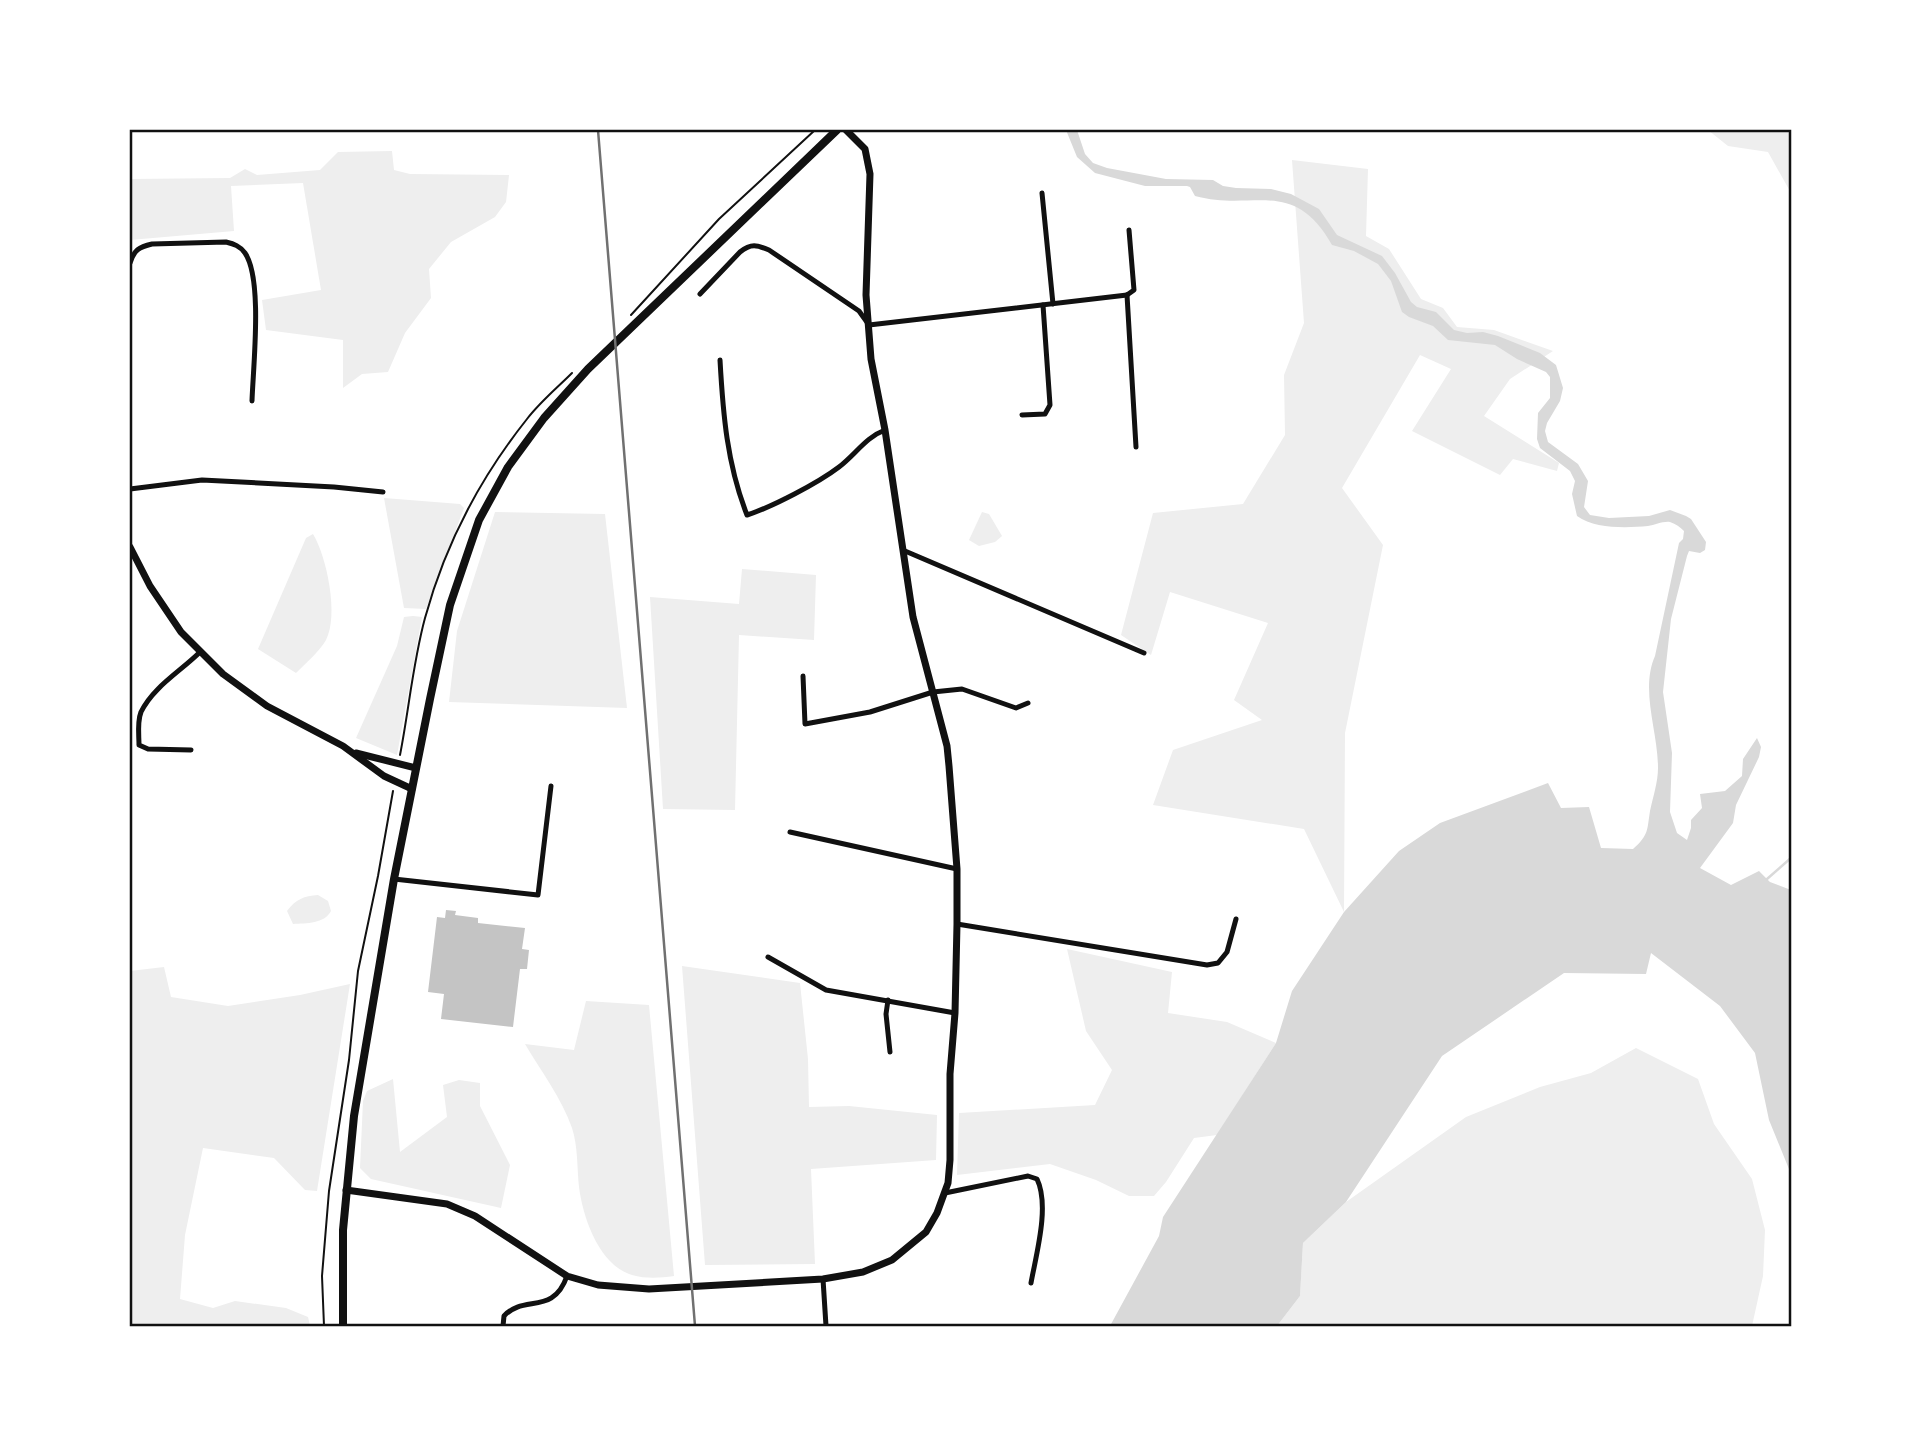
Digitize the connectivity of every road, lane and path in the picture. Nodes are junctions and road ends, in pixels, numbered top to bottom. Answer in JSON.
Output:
{"nodes":[{"id":1,"x":815,"y":130,"type":"edge"},
{"id":2,"x":837,"y":130,"type":"edge"},
{"id":3,"x":846,"y":130,"type":"edge"},
{"id":4,"x":1042,"y":192,"type":"dead end"},
{"id":5,"x":1129,"y":230,"type":"dead end"},
{"id":6,"x":130,"y":263,"type":"edge"},
{"id":7,"x":700,"y":294,"type":"dead end"},
{"id":8,"x":1128,"y":295,"type":"junction"},
{"id":9,"x":1053,"y":304,"type":"junction"},
{"id":10,"x":1043,"y":305,"type":"junction"},
{"id":11,"x":639,"y":314,"type":"junction"},
{"id":12,"x":869,"y":324,"type":"junction"},
{"id":13,"x":720,"y":360,"type":"dead end"},
{"id":14,"x":252,"y":401,"type":"dead end"},
{"id":15,"x":1022,"y":415,"type":"dead end"},
{"id":16,"x":885,"y":430,"type":"junction"},
{"id":17,"x":1136,"y":447,"type":"dead end"},
{"id":18,"x":130,"y":489,"type":"edge"},
{"id":19,"x":383,"y":492,"type":"dead end"},
{"id":20,"x":130,"y":547,"type":"edge"},
{"id":21,"x":905,"y":551,"type":"junction"},
{"id":22,"x":200,"y":652,"type":"junction"},
{"id":23,"x":1144,"y":653,"type":"dead end"},
{"id":24,"x":803,"y":676,"type":"dead end"},
{"id":25,"x":933,"y":692,"type":"junction"},
{"id":26,"x":1028,"y":703,"type":"dead end"},
{"id":27,"x":191,"y":750,"type":"dead end"},
{"id":28,"x":352,"y":752,"type":"junction"},
{"id":29,"x":416,"y":768,"type":"junction"},
{"id":30,"x":551,"y":786,"type":"dead end"},
{"id":31,"x":412,"y":789,"type":"junction"},
{"id":32,"x":391,"y":798,"type":"dead end"},
{"id":33,"x":790,"y":832,"type":"dead end"},
{"id":34,"x":957,"y":869,"type":"junction"},
{"id":35,"x":394,"y":879,"type":"junction"},
{"id":36,"x":1236,"y":919,"type":"dead end"},
{"id":37,"x":957,"y":924,"type":"junction"},
{"id":38,"x":768,"y":957,"type":"dead end"},
{"id":39,"x":888,"y":1000,"type":"junction"},
{"id":40,"x":955,"y":1013,"type":"junction"},
{"id":41,"x":890,"y":1052,"type":"dead end"},
{"id":42,"x":346,"y":1190,"type":"junction"},
{"id":43,"x":945,"y":1193,"type":"junction"},
{"id":44,"x":567,"y":1276,"type":"junction"},
{"id":45,"x":822,"y":1279,"type":"junction"},
{"id":46,"x":1031,"y":1283,"type":"dead end"},
{"id":47,"x":324,"y":1326,"type":"edge"},
{"id":48,"x":343,"y":1326,"type":"edge"},
{"id":49,"x":503,"y":1326,"type":"edge"},
{"id":50,"x":826,"y":1326,"type":"edge"}],
"edges":[{"from":1,"to":11,"type":"path"},
{"from":2,"to":11,"type":"main road"},
{"from":3,"to":12,"type":"street"},
{"from":4,"to":9,"type":"street"},
{"from":5,"to":8,"type":"street"},
{"from":6,"to":14,"type":"street"},
{"from":7,"to":12,"type":"street"},
{"from":8,"to":9,"type":"street"},
{"from":8,"to":17,"type":"street"},
{"from":9,"to":10,"type":"street"},
{"from":10,"to":12,"type":"street"},
{"from":10,"to":15,"type":"street"},
{"from":11,"to":29,"type":"main road"},
{"from":12,"to":16,"type":"street"},
{"from":13,"to":16,"type":"street"},
{"from":16,"to":21,"type":"street"},
{"from":18,"to":19,"type":"street"},
{"from":20,"to":22,"type":"street"},
{"from":21,"to":23,"type":"street"},
{"from":21,"to":25,"type":"street"},
{"from":22,"to":27,"type":"street"},
{"from":22,"to":28,"type":"street"},
{"from":24,"to":25,"type":"street"},
{"from":25,"to":26,"type":"street"},
{"from":25,"to":34,"type":"street"},
{"from":28,"to":29,"type":"street"},
{"from":28,"to":31,"type":"street"},
{"from":29,"to":31,"type":"main road"},
{"from":30,"to":35,"type":"street"},
{"from":31,"to":35,"type":"main road"},
{"from":32,"to":47,"type":"path"},
{"from":33,"to":34,"type":"street"},
{"from":34,"to":37,"type":"street"},
{"from":35,"to":42,"type":"main road"},
{"from":36,"to":37,"type":"street"},
{"from":37,"to":40,"type":"street"},
{"from":38,"to":39,"type":"street"},
{"from":39,"to":40,"type":"street"},
{"from":39,"to":41,"type":"street"},
{"from":40,"to":43,"type":"street"},
{"from":42,"to":44,"type":"street"},
{"from":42,"to":48,"type":"main road"},
{"from":43,"to":45,"type":"street"},
{"from":43,"to":46,"type":"street"},
{"from":44,"to":45,"type":"street"},
{"from":44,"to":49,"type":"street"},
{"from":45,"to":50,"type":"street"}]}
